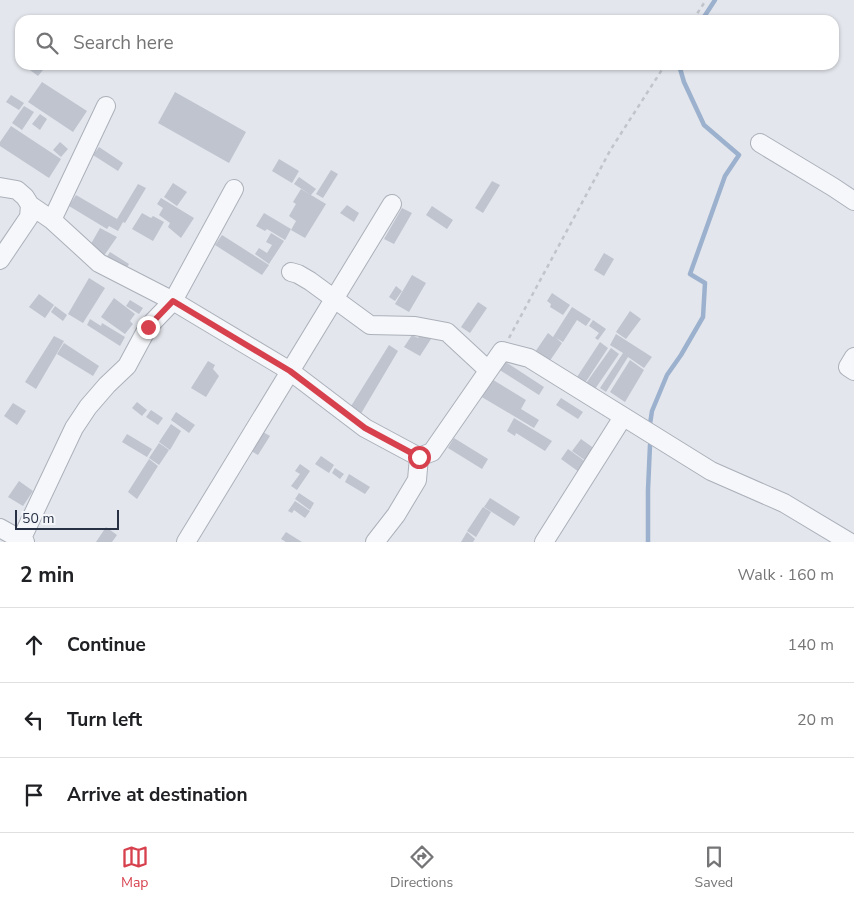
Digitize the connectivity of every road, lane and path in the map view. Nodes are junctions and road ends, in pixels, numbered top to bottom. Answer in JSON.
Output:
{"nodes":[{"id":1,"x":706,"y":0,"type":"edge"},
{"id":2,"x":696,"y":15,"type":"edge"},
{"id":3,"x":661,"y":70,"type":"edge"},
{"id":4,"x":106,"y":106,"type":"dead end"},
{"id":5,"x":760,"y":143,"type":"dead end"},
{"id":6,"x":0,"y":187,"type":"edge"},
{"id":7,"x":234,"y":189,"type":"dead end"},
{"id":8,"x":854,"y":201,"type":"edge"},
{"id":9,"x":392,"y":204,"type":"dead end"},
{"id":10,"x":30,"y":205,"type":"junction"},
{"id":11,"x":52,"y":220,"type":"junction"},
{"id":12,"x":0,"y":260,"type":"edge"},
{"id":13,"x":291,"y":272,"type":"dead end"},
{"id":14,"x":334,"y":299,"type":"junction"},
{"id":15,"x":173,"y":301,"type":"junction"},
{"id":16,"x":502,"y":350,"type":"junction"},
{"id":17,"x":854,"y":357,"type":"edge"},
{"id":18,"x":488,"y":370,"type":"junction"},
{"id":19,"x":290,"y":371,"type":"junction"},
{"id":20,"x":854,"y":371,"type":"edge"},
{"id":21,"x":623,"y":417,"type":"junction"},
{"id":22,"x":419,"y":457,"type":"junction"},
{"id":23,"x":1,"y":530,"type":"edge"},
{"id":24,"x":23,"y":541,"type":"edge"},
{"id":25,"x":186,"y":542,"type":"edge"},
{"id":26,"x":375,"y":542,"type":"edge"},
{"id":27,"x":544,"y":542,"type":"edge"},
{"id":28,"x":849,"y":542,"type":"edge"}],
"edges":[{"from":1,"to":2,"type":"path"},
{"from":3,"to":16,"type":"path"},
{"from":4,"to":11,"type":"street"},
{"from":5,"to":8,"type":"street"},
{"from":6,"to":10,"type":"street"},
{"from":7,"to":15,"type":"street"},
{"from":9,"to":14,"type":"street"},
{"from":10,"to":11,"type":"street"},
{"from":10,"to":12,"type":"street"},
{"from":11,"to":15,"type":"street"},
{"from":13,"to":14,"type":"street"},
{"from":14,"to":18,"type":"street"},
{"from":14,"to":19,"type":"street"},
{"from":15,"to":19,"type":"street"},
{"from":15,"to":24,"type":"street"},
{"from":16,"to":18,"type":"street"},
{"from":16,"to":21,"type":"street"},
{"from":17,"to":20,"type":"street"},
{"from":18,"to":22,"type":"street"},
{"from":19,"to":22,"type":"street"},
{"from":19,"to":25,"type":"street"},
{"from":21,"to":27,"type":"street"},
{"from":21,"to":28,"type":"street"},
{"from":22,"to":26,"type":"street"},
{"from":23,"to":24,"type":"street"}]}
